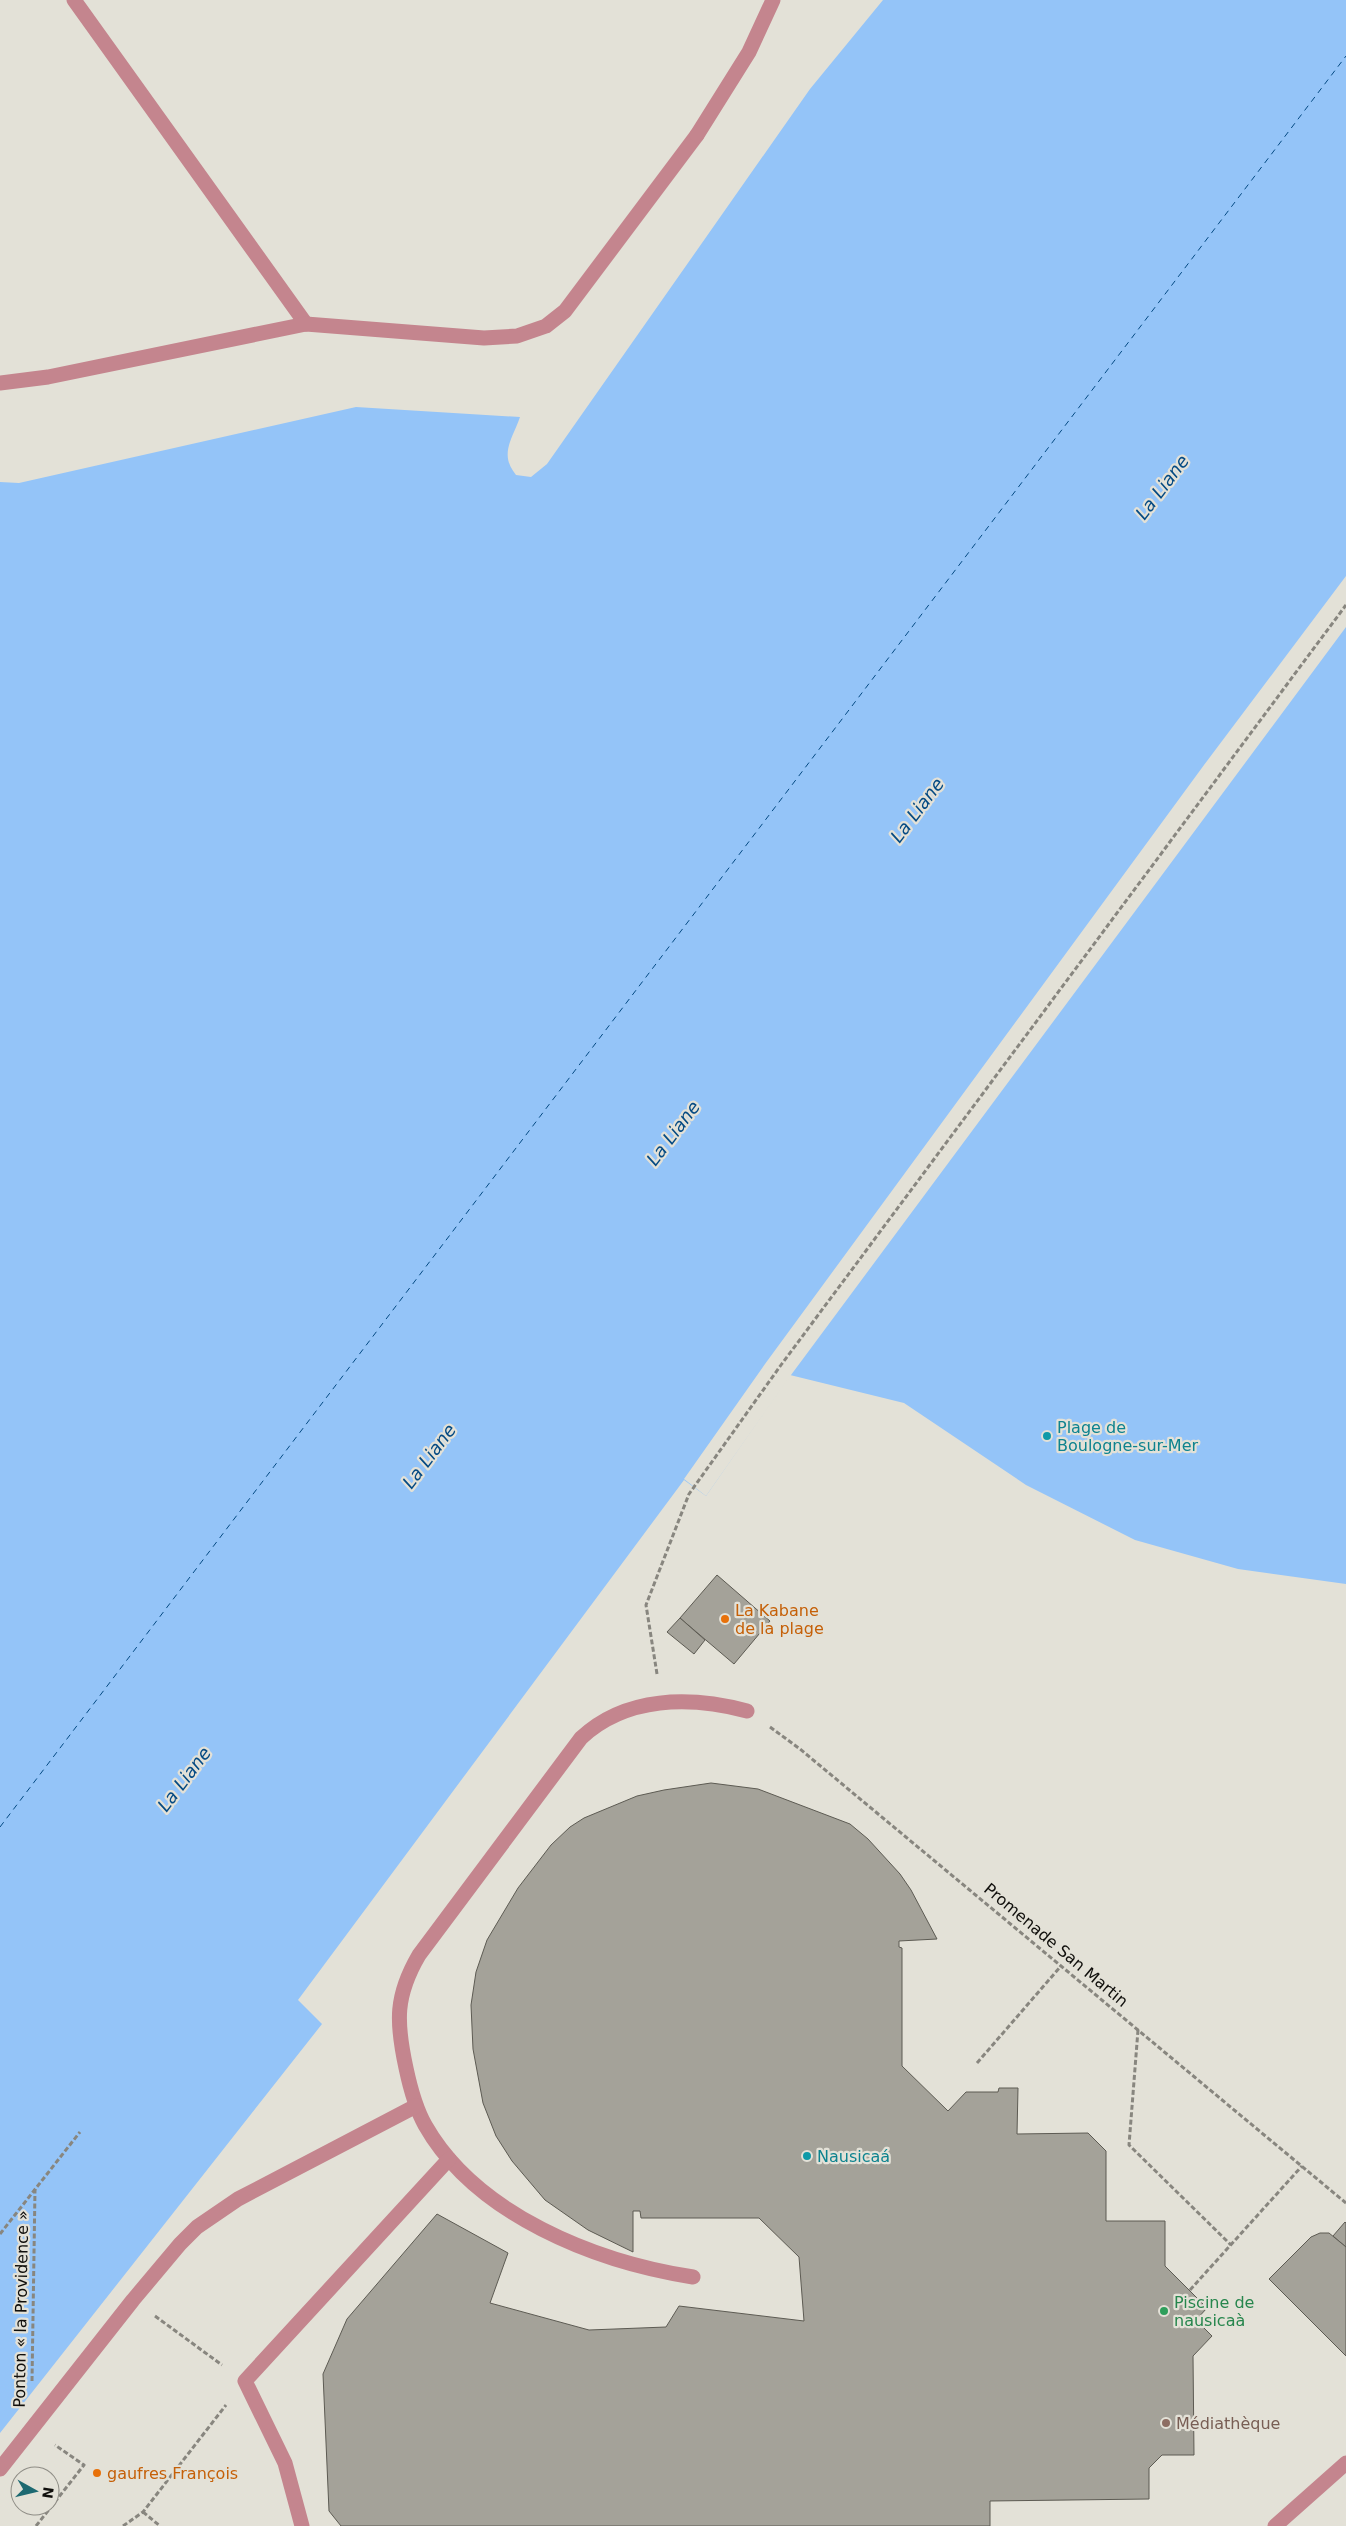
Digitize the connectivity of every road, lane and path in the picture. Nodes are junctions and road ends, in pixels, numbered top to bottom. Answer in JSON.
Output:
{"nodes":[{"id":1,"x":74,"y":0,"type":"edge"},
{"id":2,"x":773,"y":0,"type":"edge"},
{"id":3,"x":306,"y":324,"type":"junction"},
{"id":4,"x":0,"y":383,"type":"edge"},
{"id":5,"x":1346,"y":605,"type":"edge"},
{"id":6,"x":662,"y":1702,"type":"junction"},
{"id":7,"x":747,"y":1711,"type":"joint"},
{"id":8,"x":1060,"y":1966,"type":"junction"},
{"id":9,"x":1138,"y":2030,"type":"junction"},
{"id":10,"x":977,"y":2063,"type":"dead end"},
{"id":11,"x":416,"y":2106,"type":"junction"},
{"id":12,"x":80,"y":2132,"type":"dead end"},
{"id":13,"x":449,"y":2160,"type":"junction"},
{"id":14,"x":1302,"y":2166,"type":"junction"},
{"id":15,"x":35,"y":2189,"type":"junction"},
{"id":16,"x":1346,"y":2203,"type":"edge"},
{"id":17,"x":0,"y":2234,"type":"edge"},
{"id":18,"x":1231,"y":2245,"type":"junction"},
{"id":19,"x":693,"y":2278,"type":"dead end"},
{"id":20,"x":1190,"y":2290,"type":"dead end"},
{"id":21,"x":133,"y":2300,"type":"junction"},
{"id":22,"x":245,"y":2381,"type":"junction"},
{"id":23,"x":32,"y":2428,"type":"junction"},
{"id":24,"x":1346,"y":2463,"type":"edge"},
{"id":25,"x":0,"y":2469,"type":"edge"},
{"id":26,"x":143,"y":2512,"type":"junction"},
{"id":27,"x":36,"y":2526,"type":"edge"},
{"id":28,"x":123,"y":2526,"type":"edge"},
{"id":29,"x":160,"y":2526,"type":"edge"},
{"id":30,"x":302,"y":2526,"type":"edge"},
{"id":31,"x":1275,"y":2526,"type":"edge"}],
"edges":[{"from":1,"to":3,"type":"street"},
{"from":2,"to":3,"type":"street"},
{"from":3,"to":4,"type":"street"},
{"from":5,"to":6,"type":"path"},
{"from":6,"to":7,"type":"street"},
{"from":6,"to":11,"type":"street"},
{"from":7,"to":8,"type":"path","name":"Promenade San Martin"},
{"from":8,"to":9,"type":"path","name":"Promenade San Martin"},
{"from":8,"to":10,"type":"path"},
{"from":9,"to":14,"type":"path","name":"Promenade San Martin"},
{"from":9,"to":18,"type":"path"},
{"from":11,"to":13,"type":"street"},
{"from":11,"to":21,"type":"street"},
{"from":12,"to":15,"type":"path","name":"Ponton « la Providence »"},
{"from":13,"to":19,"type":"street"},
{"from":13,"to":22,"type":"street"},
{"from":14,"to":16,"type":"path","name":"Promenade San Martin"},
{"from":14,"to":18,"type":"path"},
{"from":15,"to":17,"type":"path","name":"Ponton « la Providence »"},
{"from":15,"to":23,"type":"path","name":"Ponton « la Providence »"},
{"from":18,"to":20,"type":"path"},
{"from":21,"to":22,"type":"path"},
{"from":21,"to":23,"type":"street"},
{"from":22,"to":26,"type":"path"},
{"from":22,"to":30,"type":"street"},
{"from":23,"to":25,"type":"street"},
{"from":23,"to":27,"type":"path"},
{"from":24,"to":31,"type":"street"},
{"from":26,"to":28,"type":"path"},
{"from":26,"to":29,"type":"path"}]}
